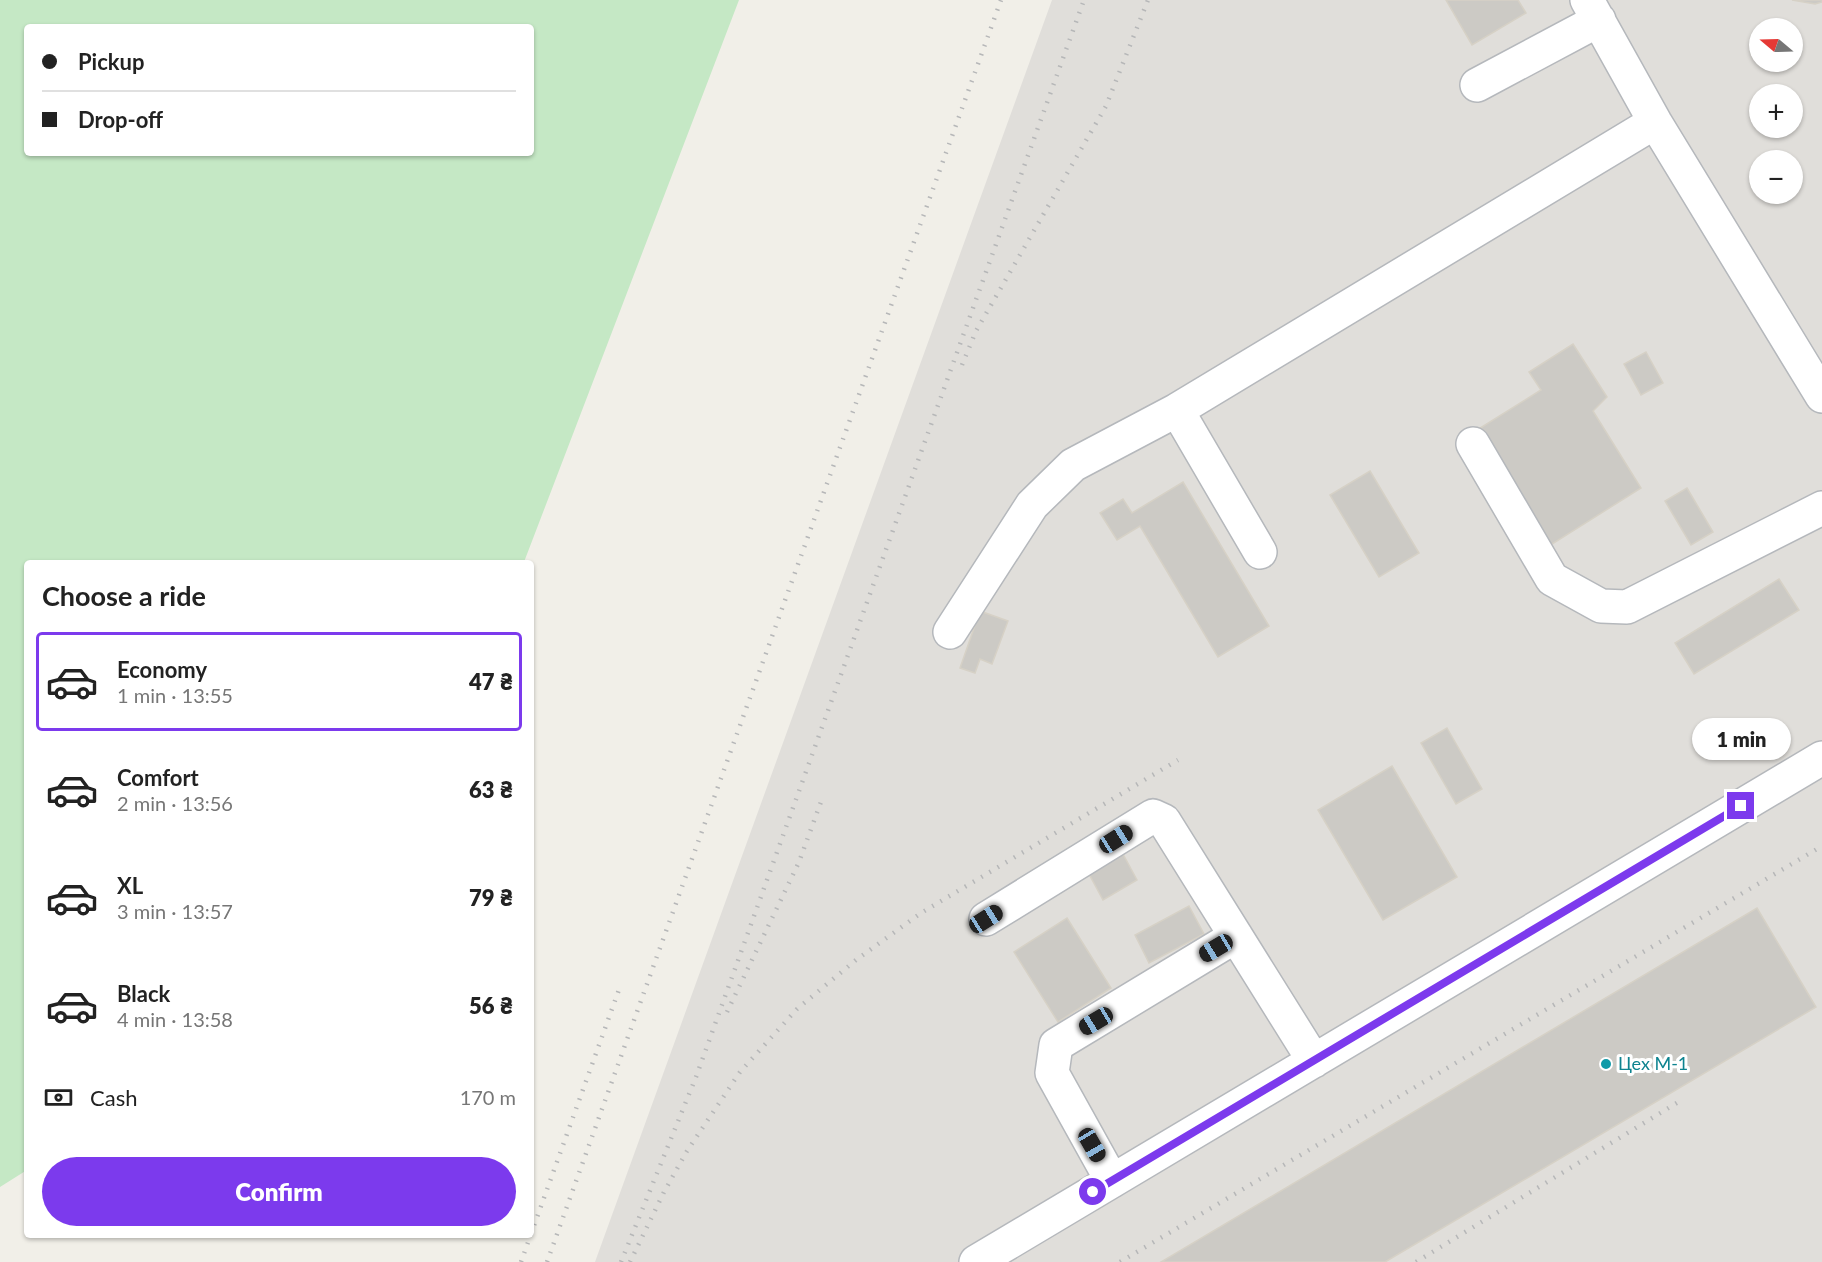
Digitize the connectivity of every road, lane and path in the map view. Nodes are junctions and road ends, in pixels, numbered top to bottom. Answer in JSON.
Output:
{"nodes":[{"id":1,"x":1593,"y":10,"type":"edge"},
{"id":2,"x":1477,"y":85,"type":"dead end"},
{"id":3,"x":1655,"y":122,"type":"junction"},
{"id":4,"x":1822,"y":396,"type":"edge"},
{"id":5,"x":1177,"y":410,"type":"junction"},
{"id":6,"x":1473,"y":444,"type":"dead end"},
{"id":7,"x":1822,"y":508,"type":"edge"},
{"id":8,"x":1260,"y":552,"type":"dead end"},
{"id":9,"x":950,"y":632,"type":"dead end"},
{"id":10,"x":1822,"y":758,"type":"edge"},
{"id":11,"x":986,"y":919,"type":"dead end"},
{"id":12,"x":1236,"y":936,"type":"junction"},
{"id":13,"x":1314,"y":1061,"type":"junction"},
{"id":14,"x":1112,"y":1181,"type":"junction"},
{"id":15,"x":976,"y":1262,"type":"edge"}],
"edges":[{"from":1,"to":2,"type":"lane"},
{"from":1,"to":3,"type":"lane"},
{"from":3,"to":4,"type":"lane"},
{"from":3,"to":5,"type":"lane"},
{"from":5,"to":8,"type":"lane"},
{"from":5,"to":9,"type":"lane"},
{"from":6,"to":7,"type":"lane"},
{"from":10,"to":13,"type":"lane"},
{"from":11,"to":12,"type":"lane"},
{"from":12,"to":13,"type":"lane"},
{"from":12,"to":14,"type":"lane"},
{"from":13,"to":14,"type":"lane"},
{"from":14,"to":15,"type":"lane"}]}
